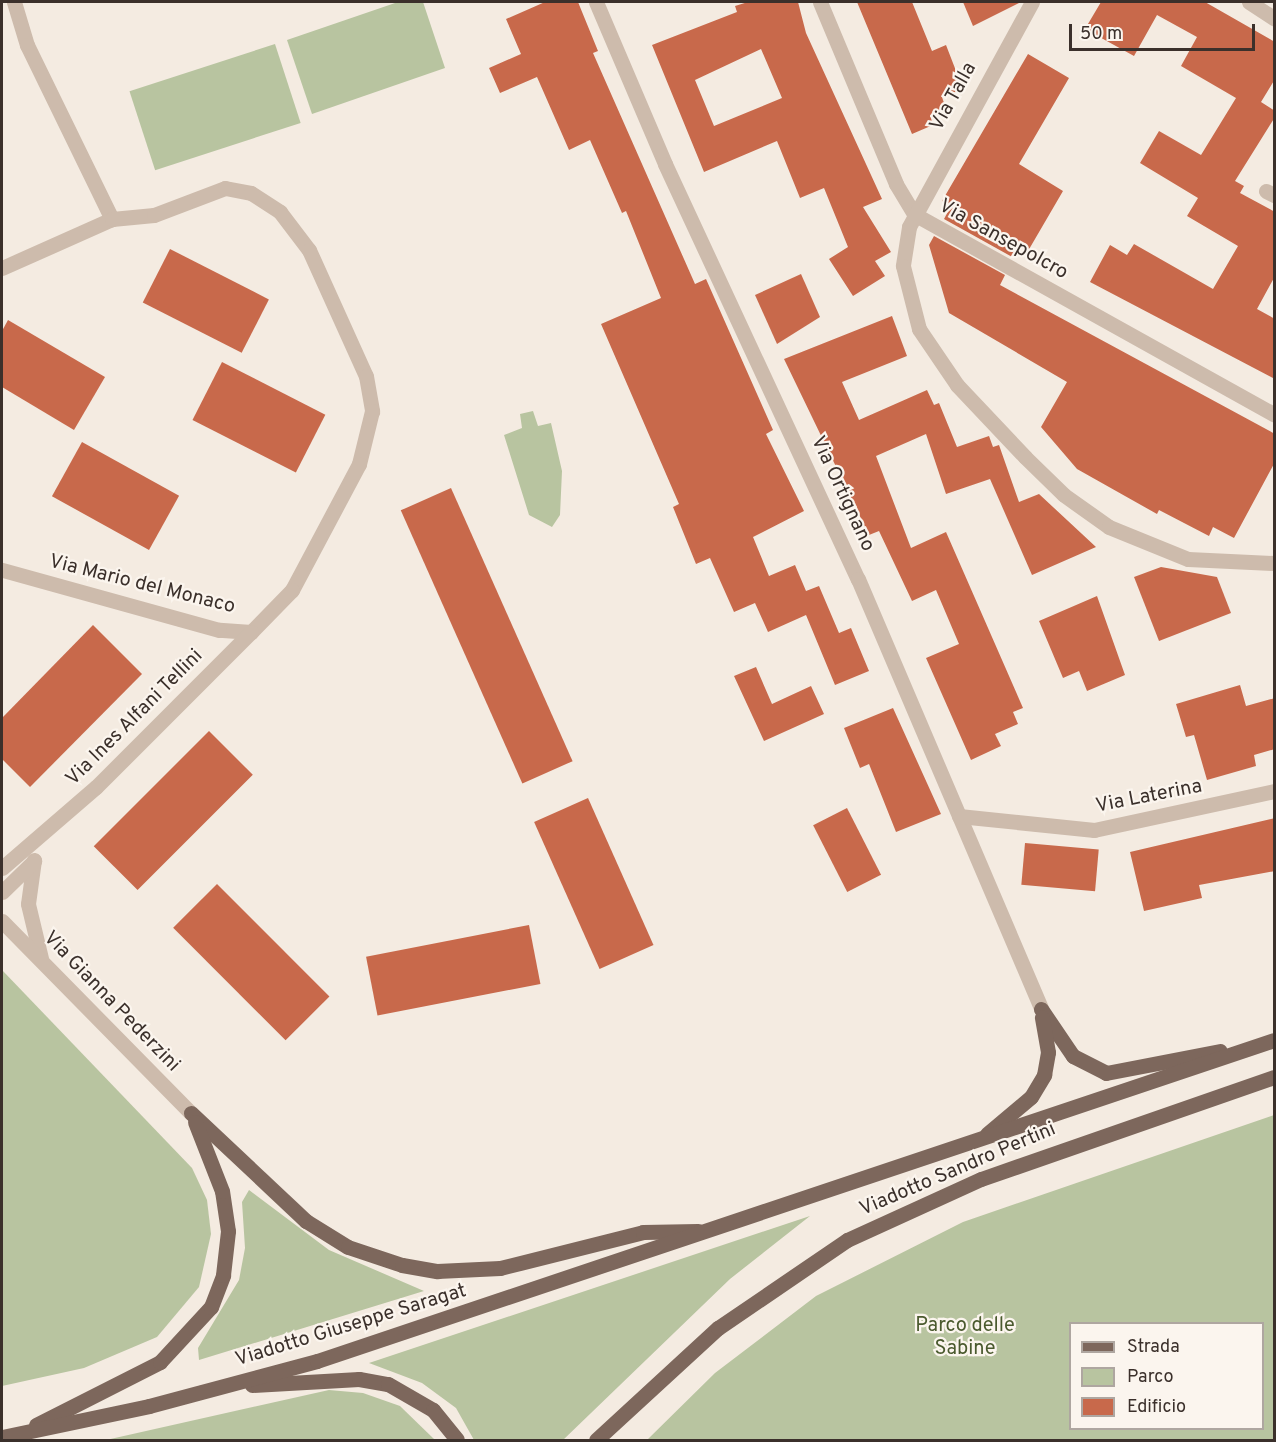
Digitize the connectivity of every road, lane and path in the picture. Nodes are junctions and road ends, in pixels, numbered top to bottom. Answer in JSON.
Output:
{"nodes":[{"id":1,"x":14,"y":2,"type":"edge"},
{"id":2,"x":596,"y":2,"type":"edge"},
{"id":3,"x":820,"y":2,"type":"edge"},
{"id":4,"x":1032,"y":2,"type":"edge"},
{"id":5,"x":1249,"y":2,"type":"edge"},
{"id":6,"x":1275,"y":18,"type":"edge"},
{"id":7,"x":915,"y":214,"type":"junction"},
{"id":8,"x":112,"y":219,"type":"junction"},
{"id":9,"x":2,"y":268,"type":"edge"},
{"id":10,"x":1275,"y":414,"type":"edge"},
{"id":11,"x":1275,"y":563,"type":"edge"},
{"id":12,"x":2,"y":570,"type":"edge"},
{"id":13,"x":251,"y":632,"type":"junction"},
{"id":14,"x":1275,"y":791,"type":"edge"},
{"id":15,"x":959,"y":816,"type":"junction"},
{"id":16,"x":47,"y":834,"type":"junction"},
{"id":17,"x":9,"y":854,"type":"edge"},
{"id":18,"x":34,"y":860,"type":"junction"},
{"id":19,"x":2,"y":867,"type":"edge"},
{"id":20,"x":2,"y":892,"type":"edge"},
{"id":21,"x":2,"y":921,"type":"edge"},
{"id":22,"x":42,"y":961,"type":"junction"},
{"id":23,"x":1041,"y":1009,"type":"junction"},
{"id":24,"x":1275,"y":1040,"type":"edge"},
{"id":25,"x":1253,"y":1047,"type":"junction"},
{"id":26,"x":1275,"y":1077,"type":"edge"},
{"id":27,"x":191,"y":1113,"type":"junction"},
{"id":28,"x":978,"y":1141,"type":"junction"},
{"id":29,"x":707,"y":1231,"type":"junction"},
{"id":30,"x":229,"y":1386,"type":"junction"},
{"id":31,"x":20,"y":1433,"type":"junction"},
{"id":32,"x":2,"y":1437,"type":"edge"},
{"id":33,"x":457,"y":1440,"type":"edge"},
{"id":34,"x":596,"y":1440,"type":"edge"}],
"edges":[{"from":1,"to":8,"type":"street"},
{"from":2,"to":15,"type":"street","name":"Via Ortignano"},
{"from":3,"to":7,"type":"street","name":"Via Sansepolcro"},
{"from":4,"to":7,"type":"street","name":"Via Talla"},
{"from":5,"to":6,"type":"street"},
{"from":7,"to":10,"type":"street","name":"Via Sansepolcro"},
{"from":7,"to":11,"type":"street","name":"Via Talla"},
{"from":8,"to":9,"type":"street","name":"Via Mario del Monaco"},
{"from":8,"to":13,"type":"street","name":"Via Mario del Monaco"},
{"from":12,"to":13,"type":"street","name":"Via Mario del Monaco"},
{"from":13,"to":16,"type":"street","name":"Via Ines Alfani Tellini"},
{"from":14,"to":15,"type":"street","name":"Via Laterina"},
{"from":15,"to":23,"type":"street","name":"Via Ortignano"},
{"from":16,"to":17,"type":"street","name":"Via Ines Alfani Tellini"},
{"from":16,"to":18,"type":"street","name":"Via Ines Alfani Tellini"},
{"from":17,"to":19,"type":"street","name":"Via Ines Alfani Tellini"},
{"from":18,"to":20,"type":"street","name":"Via Ines Alfani Tellini"},
{"from":18,"to":22,"type":"street"},
{"from":21,"to":22,"type":"street","name":"Via Gianna Pederzini"},
{"from":22,"to":27,"type":"street","name":"Via Gianna Pederzini"},
{"from":23,"to":25,"type":"main road"},
{"from":23,"to":28,"type":"main road"},
{"from":24,"to":25,"type":"main road","name":"Viadotto Sandro Pertini"},
{"from":25,"to":28,"type":"main road","name":"Viadotto Sandro Pertini"},
{"from":26,"to":34,"type":"main road","name":"Viadotto Sandro Pertini"},
{"from":27,"to":29,"type":"main road"},
{"from":27,"to":31,"type":"main road"},
{"from":28,"to":29,"type":"main road","name":"Viadotto Sandro Pertini"},
{"from":29,"to":30,"type":"main road","name":"Viadotto Giuseppe Saragat"},
{"from":30,"to":31,"type":"main road","name":"Viadotto Giuseppe Saragat"},
{"from":30,"to":33,"type":"main road"},
{"from":31,"to":32,"type":"main road","name":"Viadotto Giuseppe Saragat"}]}
